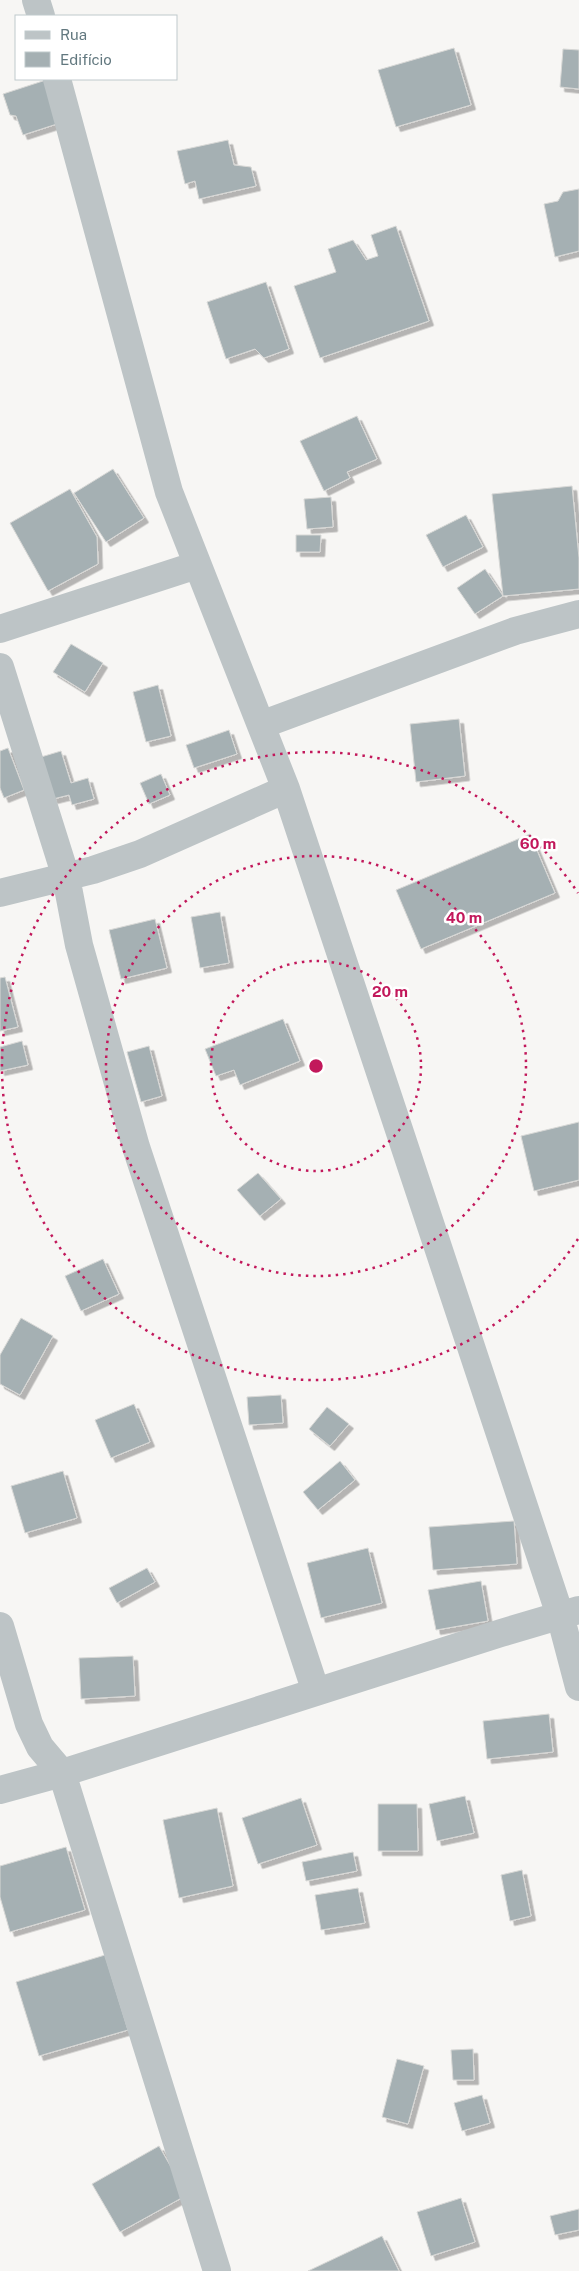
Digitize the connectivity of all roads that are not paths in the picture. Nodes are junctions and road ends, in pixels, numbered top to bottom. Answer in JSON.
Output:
{"nodes":[{"id":1,"x":36,"y":0,"type":"edge"},
{"id":2,"x":41,"y":15,"type":"edge"},
{"id":3,"x":58,"y":80,"type":"edge"},
{"id":4,"x":197,"y":565,"type":"junction"},
{"id":5,"x":579,"y":614,"type":"edge"},
{"id":6,"x":0,"y":629,"type":"edge"},
{"id":7,"x":0,"y":667,"type":"edge"},
{"id":8,"x":261,"y":725,"type":"junction"},
{"id":9,"x":286,"y":789,"type":"junction"},
{"id":10,"x":66,"y":877,"type":"junction"},
{"id":11,"x":0,"y":893,"type":"edge"},
{"id":12,"x":570,"y":1613,"type":"edge"},
{"id":13,"x":0,"y":1626,"type":"edge"},
{"id":14,"x":579,"y":1687,"type":"edge"},
{"id":15,"x":316,"y":1692,"type":"junction"},
{"id":16,"x":62,"y":1773,"type":"junction"},
{"id":17,"x":0,"y":1790,"type":"edge"},
{"id":18,"x":217,"y":2271,"type":"edge"}],
"edges":[{"from":1,"to":2,"type":"street"},
{"from":3,"to":4,"type":"street"},
{"from":4,"to":6,"type":"street"},
{"from":4,"to":8,"type":"street"},
{"from":5,"to":8,"type":"street"},
{"from":7,"to":10,"type":"street"},
{"from":8,"to":9,"type":"street"},
{"from":9,"to":10,"type":"street"},
{"from":9,"to":12,"type":"street"},
{"from":10,"to":11,"type":"street"},
{"from":10,"to":15,"type":"street"},
{"from":12,"to":14,"type":"street"},
{"from":12,"to":15,"type":"street"},
{"from":13,"to":16,"type":"street"},
{"from":15,"to":16,"type":"street"},
{"from":16,"to":17,"type":"street"},
{"from":16,"to":18,"type":"street"}]}
